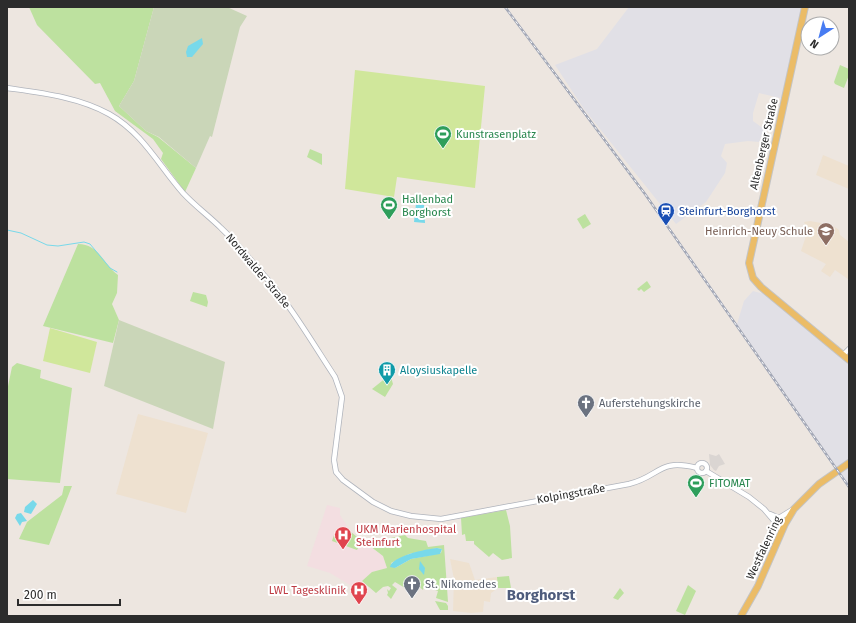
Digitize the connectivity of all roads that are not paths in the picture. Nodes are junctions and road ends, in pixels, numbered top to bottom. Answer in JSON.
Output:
{"nodes":[{"id":1,"x":805,"y":7,"type":"edge"},
{"id":2,"x":7,"y":88,"type":"edge"},
{"id":3,"x":849,"y":349,"type":"edge"},
{"id":4,"x":843,"y":355,"type":"junction"},
{"id":5,"x":849,"y":360,"type":"edge"},
{"id":6,"x":849,"y":463,"type":"edge"},
{"id":7,"x":794,"y":509,"type":"junction"},
{"id":8,"x":768,"y":514,"type":"junction"},
{"id":9,"x":441,"y":519,"type":"joint"},
{"id":10,"x":782,"y":530,"type":"junction"},
{"id":11,"x":741,"y":616,"type":"edge"}],
"edges":[{"from":1,"to":4,"type":"main road","name":"Altenberger Straße"},
{"from":2,"to":9,"type":"street","name":"Nordwalder Straße"},
{"from":3,"to":4,"type":"street"},
{"from":4,"to":5,"type":"main road"},
{"from":6,"to":7,"type":"main road","name":"Westfalenring"},
{"from":7,"to":8,"type":"street"},
{"from":7,"to":10,"type":"main road","name":"Westfalenring"},
{"from":8,"to":9,"type":"street","name":"Kolpingstraße"},
{"from":8,"to":10,"type":"street"},
{"from":10,"to":11,"type":"main road","name":"Westfalenring"}]}
